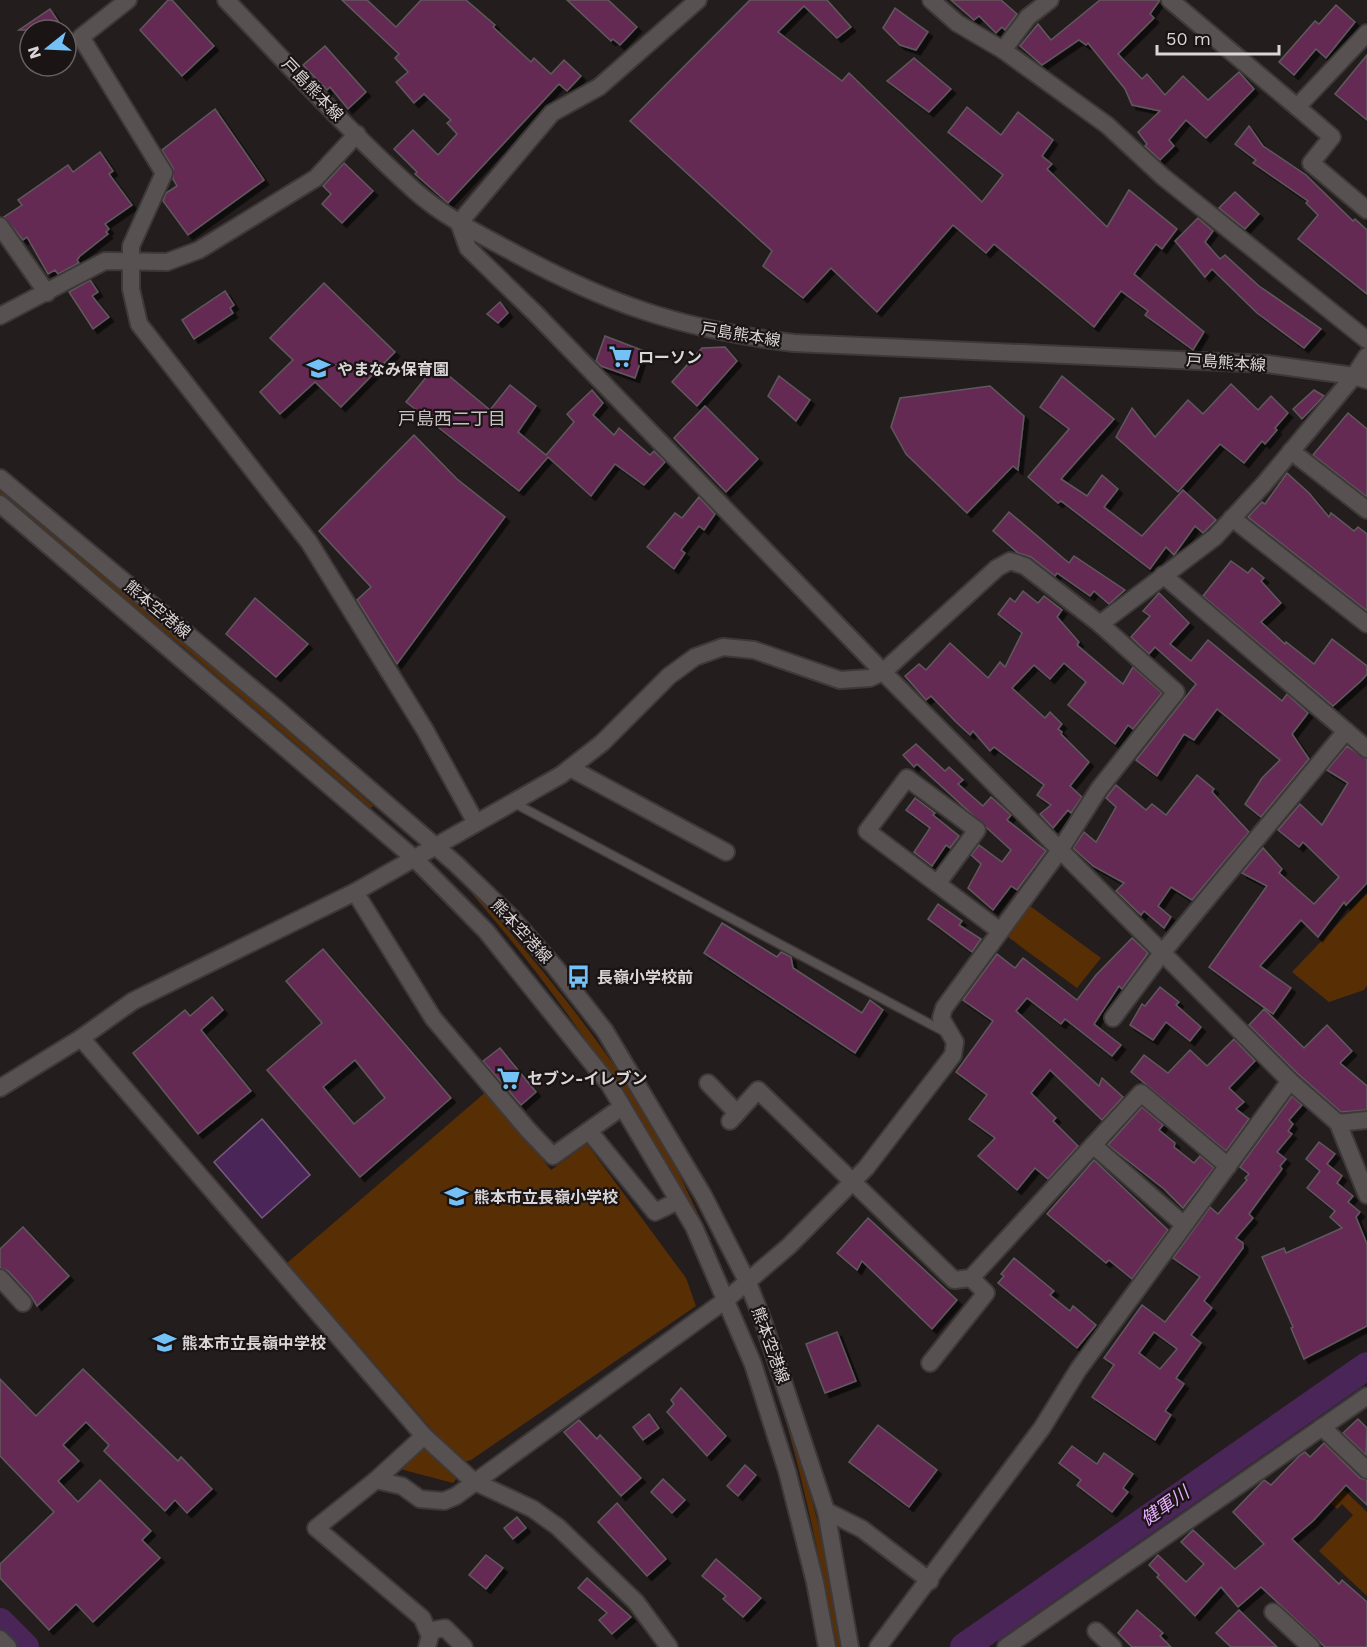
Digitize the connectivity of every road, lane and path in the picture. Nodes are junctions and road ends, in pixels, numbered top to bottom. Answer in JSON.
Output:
{"nodes":[{"id":1,"x":128,"y":0,"type":"edge"},
{"id":2,"x":226,"y":0,"type":"edge"},
{"id":3,"x":698,"y":0,"type":"edge"},
{"id":4,"x":931,"y":0,"type":"edge"},
{"id":5,"x":1050,"y":0,"type":"edge"},
{"id":6,"x":1170,"y":0,"type":"edge"},
{"id":7,"x":1367,"y":33,"type":"edge"},
{"id":8,"x":1003,"y":50,"type":"junction"},
{"id":9,"x":1298,"y":107,"type":"junction"},
{"id":10,"x":357,"y":134,"type":"junction"},
{"id":11,"x":1367,"y":210,"type":"edge"},
{"id":12,"x":459,"y":223,"type":"junction"},
{"id":13,"x":0,"y":226,"type":"edge"},
{"id":14,"x":130,"y":260,"type":"junction"},
{"id":15,"x":47,"y":293,"type":"junction"},
{"id":16,"x":0,"y":316,"type":"edge"},
{"id":17,"x":1367,"y":340,"type":"edge"},
{"id":18,"x":1367,"y":356,"type":"edge"},
{"id":19,"x":1360,"y":378,"type":"edge"},
{"id":20,"x":1291,"y":451,"type":"junction"},
{"id":21,"x":0,"y":478,"type":"edge"},
{"id":22,"x":0,"y":504,"type":"edge"},
{"id":23,"x":1367,"y":510,"type":"edge"},
{"id":24,"x":1232,"y":518,"type":"junction"},
{"id":25,"x":1164,"y":574,"type":"junction"},
{"id":26,"x":1100,"y":624,"type":"junction"},
{"id":27,"x":1367,"y":624,"type":"edge"},
{"id":28,"x":883,"y":672,"type":"junction"},
{"id":29,"x":1346,"y":731,"type":"junction"},
{"id":30,"x":1365,"y":744,"type":"edge"},
{"id":31,"x":570,"y":768,"type":"junction"},
{"id":32,"x":513,"y":802,"type":"junction"},
{"id":33,"x":476,"y":823,"type":"junction"},
{"id":34,"x":436,"y":846,"type":"junction"},
{"id":35,"x":1060,"y":850,"type":"junction"},
{"id":36,"x":726,"y":852,"type":"dead end"},
{"id":37,"x":415,"y":859,"type":"junction"},
{"id":38,"x":937,"y":884,"type":"junction"},
{"id":39,"x":355,"y":892,"type":"junction"},
{"id":40,"x":1000,"y":931,"type":"junction"},
{"id":41,"x":1162,"y":953,"type":"junction"},
{"id":42,"x":1113,"y":1018,"type":"dead end"},
{"id":43,"x":951,"y":1035,"type":"junction"},
{"id":44,"x":81,"y":1038,"type":"junction"},
{"id":45,"x":1290,"y":1082,"type":"junction"},
{"id":46,"x":708,"y":1083,"type":"dead end"},
{"id":47,"x":0,"y":1088,"type":"edge"},
{"id":48,"x":622,"y":1107,"type":"junction"},
{"id":49,"x":1367,"y":1120,"type":"edge"},
{"id":50,"x":1338,"y":1123,"type":"junction"},
{"id":51,"x":589,"y":1131,"type":"junction"},
{"id":52,"x":1093,"y":1145,"type":"junction"},
{"id":53,"x":1228,"y":1166,"type":"junction"},
{"id":54,"x":852,"y":1183,"type":"junction"},
{"id":55,"x":1367,"y":1195,"type":"edge"},
{"id":56,"x":678,"y":1201,"type":"junction"},
{"id":57,"x":1183,"y":1224,"type":"junction"},
{"id":58,"x":0,"y":1278,"type":"edge"},
{"id":59,"x":971,"y":1278,"type":"junction"},
{"id":60,"x":748,"y":1283,"type":"junction"},
{"id":61,"x":727,"y":1299,"type":"junction"},
{"id":62,"x":23,"y":1303,"type":"dead end"},
{"id":63,"x":930,"y":1363,"type":"dead end"},
{"id":64,"x":1367,"y":1396,"type":"edge"},
{"id":65,"x":1322,"y":1427,"type":"junction"},
{"id":66,"x":424,"y":1436,"type":"junction"},
{"id":67,"x":1367,"y":1470,"type":"edge"},
{"id":68,"x":376,"y":1480,"type":"junction"},
{"id":69,"x":473,"y":1481,"type":"junction"},
{"id":70,"x":826,"y":1511,"type":"junction"},
{"id":71,"x":930,"y":1581,"type":"junction"},
{"id":72,"x":1273,"y":1612,"type":"dead end"},
{"id":73,"x":1096,"y":1631,"type":"dead end"},
{"id":74,"x":0,"y":1639,"type":"edge"},
{"id":75,"x":428,"y":1639,"type":"edge"},
{"id":76,"x":8,"y":1647,"type":"edge"},
{"id":77,"x":464,"y":1647,"type":"edge"},
{"id":78,"x":669,"y":1647,"type":"edge"},
{"id":79,"x":827,"y":1647,"type":"edge"},
{"id":80,"x":850,"y":1647,"type":"edge"},
{"id":81,"x":878,"y":1647,"type":"edge"},
{"id":82,"x":1006,"y":1647,"type":"edge"},
{"id":83,"x":1113,"y":1647,"type":"edge"},
{"id":84,"x":1311,"y":1647,"type":"edge"}],
"edges":[{"from":1,"to":14,"type":"street"},
{"from":2,"to":10,"type":"street","name":"戸島熊本線"},
{"from":3,"to":12,"type":"street"},
{"from":4,"to":8,"type":"street"},
{"from":5,"to":8,"type":"street"},
{"from":6,"to":9,"type":"street"},
{"from":7,"to":9,"type":"street"},
{"from":8,"to":17,"type":"street"},
{"from":9,"to":11,"type":"street"},
{"from":10,"to":12,"type":"street","name":"戸島熊本線"},
{"from":10,"to":14,"type":"street"},
{"from":12,"to":19,"type":"street","name":"戸島熊本線"},
{"from":12,"to":28,"type":"street"},
{"from":13,"to":15,"type":"street"},
{"from":14,"to":15,"type":"street"},
{"from":14,"to":33,"type":"street"},
{"from":15,"to":16,"type":"street"},
{"from":18,"to":19,"type":"street"},
{"from":19,"to":20,"type":"street"},
{"from":20,"to":23,"type":"street"},
{"from":20,"to":24,"type":"street"},
{"from":21,"to":34,"type":"street","name":"熊本空港線"},
{"from":22,"to":37,"type":"street","name":"熊本空港線"},
{"from":24,"to":25,"type":"street"},
{"from":24,"to":27,"type":"street"},
{"from":25,"to":26,"type":"street"},
{"from":25,"to":29,"type":"street"},
{"from":26,"to":28,"type":"street"},
{"from":26,"to":35,"type":"street"},
{"from":28,"to":31,"type":"street"},
{"from":28,"to":35,"type":"street"},
{"from":29,"to":30,"type":"street"},
{"from":29,"to":41,"type":"street"},
{"from":31,"to":32,"type":"street"},
{"from":31,"to":36,"type":"street"},
{"from":32,"to":33,"type":"street"},
{"from":32,"to":43,"type":"lane"},
{"from":33,"to":34,"type":"street"},
{"from":34,"to":37,"type":"street"},
{"from":34,"to":60,"type":"street","name":"熊本空港線"},
{"from":35,"to":40,"type":"street"},
{"from":35,"to":41,"type":"street"},
{"from":37,"to":39,"type":"street"},
{"from":37,"to":48,"type":"street","name":"熊本空港線"},
{"from":38,"to":38,"type":"street"},
{"from":38,"to":40,"type":"street"},
{"from":39,"to":44,"type":"street"},
{"from":39,"to":51,"type":"street"},
{"from":40,"to":43,"type":"street"},
{"from":41,"to":42,"type":"street"},
{"from":41,"to":45,"type":"street"},
{"from":43,"to":54,"type":"street"},
{"from":44,"to":47,"type":"street"},
{"from":44,"to":66,"type":"street"},
{"from":45,"to":50,"type":"street"},
{"from":45,"to":53,"type":"street"},
{"from":46,"to":54,"type":"street"},
{"from":48,"to":51,"type":"street"},
{"from":48,"to":56,"type":"street","name":"熊本空港線"},
{"from":49,"to":50,"type":"street"},
{"from":50,"to":55,"type":"street"},
{"from":51,"to":56,"type":"street"},
{"from":52,"to":53,"type":"street"},
{"from":52,"to":57,"type":"street"},
{"from":52,"to":59,"type":"street"},
{"from":53,"to":57,"type":"street"},
{"from":54,"to":59,"type":"street"},
{"from":54,"to":60,"type":"street"},
{"from":56,"to":61,"type":"street","name":"熊本空港線"},
{"from":57,"to":71,"type":"street"},
{"from":58,"to":62,"type":"street"},
{"from":59,"to":63,"type":"street"},
{"from":60,"to":61,"type":"street"},
{"from":60,"to":70,"type":"street","name":"熊本空港線"},
{"from":61,"to":69,"type":"street"},
{"from":61,"to":79,"type":"street","name":"熊本空港線"},
{"from":64,"to":65,"type":"street"},
{"from":65,"to":67,"type":"street"},
{"from":65,"to":82,"type":"street"},
{"from":66,"to":68,"type":"street"},
{"from":66,"to":69,"type":"street"},
{"from":68,"to":69,"type":"street"},
{"from":68,"to":75,"type":"street"},
{"from":69,"to":78,"type":"street"},
{"from":70,"to":71,"type":"street"},
{"from":70,"to":80,"type":"street","name":"熊本空港線"},
{"from":71,"to":81,"type":"street"},
{"from":72,"to":84,"type":"street"},
{"from":73,"to":83,"type":"street"},
{"from":74,"to":76,"type":"street"},
{"from":75,"to":77,"type":"street"}]}
